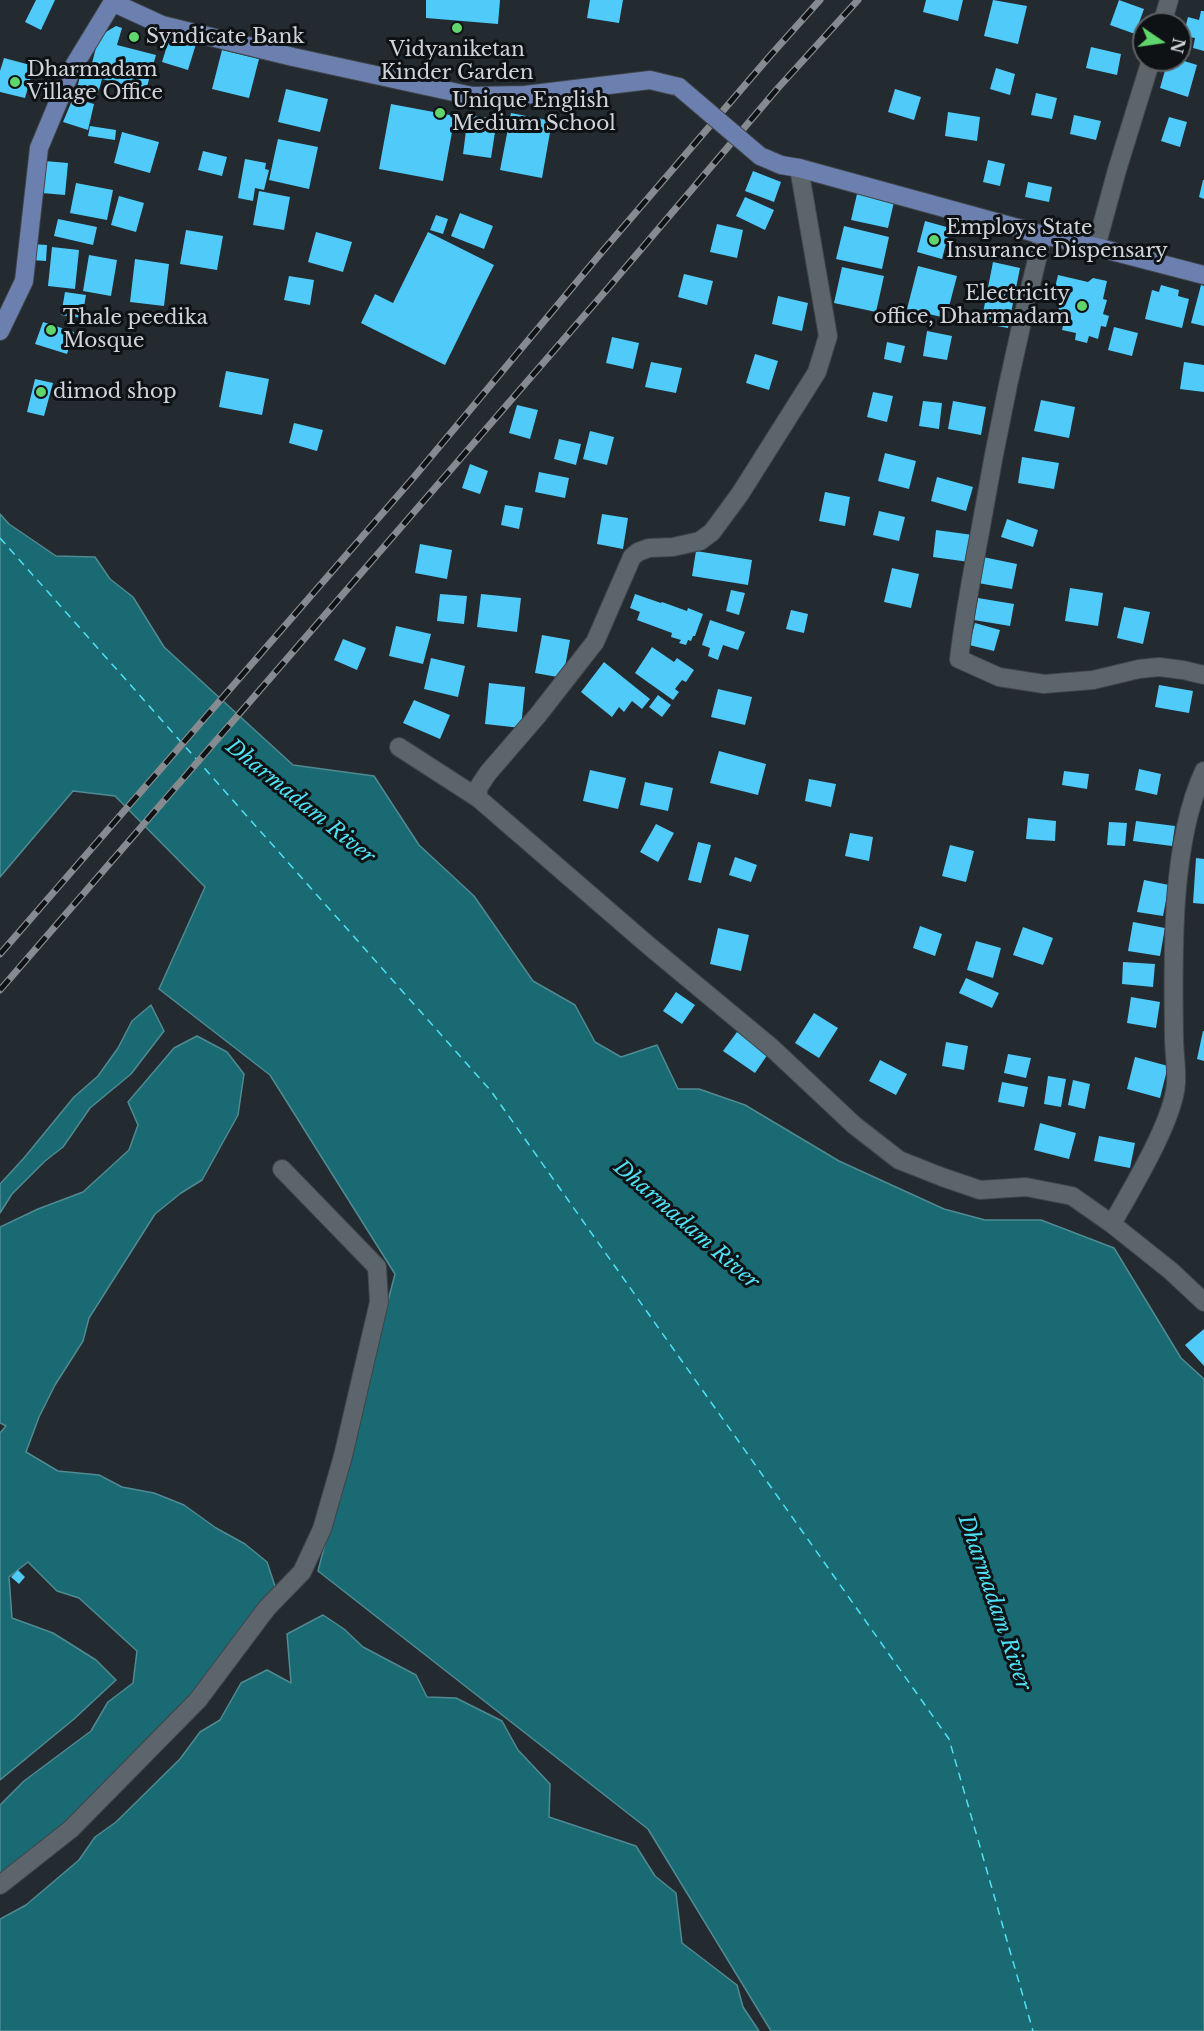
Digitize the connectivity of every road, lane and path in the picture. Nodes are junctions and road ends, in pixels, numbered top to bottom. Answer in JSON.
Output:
{"nodes":[{"id":1,"x":113,"y":1,"type":"edge"},
{"id":2,"x":1147,"y":72,"type":"edge"},
{"id":3,"x":799,"y":168,"type":"junction"},
{"id":4,"x":1043,"y":236,"type":"junction"},
{"id":5,"x":1096,"y":247,"type":"junction"},
{"id":6,"x":1204,"y":275,"type":"edge"},
{"id":7,"x":0,"y":331,"type":"edge"},
{"id":8,"x":1204,"y":675,"type":"edge"},
{"id":9,"x":399,"y":747,"type":"dead end"},
{"id":10,"x":1204,"y":771,"type":"edge"},
{"id":11,"x":478,"y":798,"type":"junction"},
{"id":12,"x":282,"y":1169,"type":"dead end"},
{"id":13,"x":1112,"y":1224,"type":"junction"},
{"id":14,"x":1204,"y":1302,"type":"edge"},
{"id":15,"x":0,"y":1885,"type":"edge"}],
"edges":[{"from":1,"to":3,"type":"main road","bridge":true},
{"from":1,"to":7,"type":"main road"},
{"from":2,"to":5,"type":"street"},
{"from":3,"to":4,"type":"main road"},
{"from":3,"to":11,"type":"street"},
{"from":4,"to":5,"type":"main road"},
{"from":4,"to":8,"type":"street"},
{"from":5,"to":6,"type":"main road"},
{"from":9,"to":11,"type":"street"},
{"from":10,"to":13,"type":"street"},
{"from":11,"to":13,"type":"street"},
{"from":12,"to":15,"type":"street"},
{"from":13,"to":14,"type":"street"}]}
